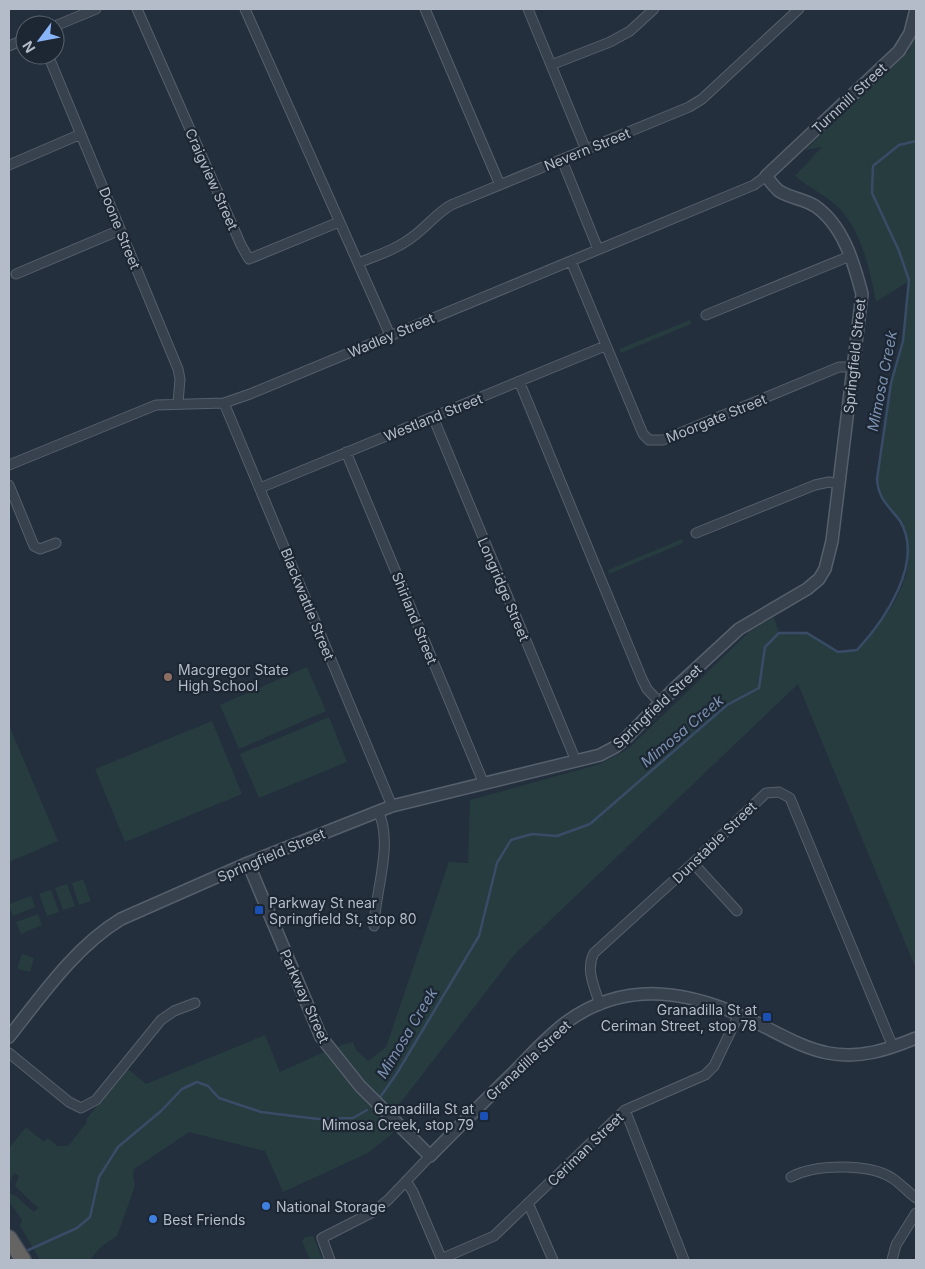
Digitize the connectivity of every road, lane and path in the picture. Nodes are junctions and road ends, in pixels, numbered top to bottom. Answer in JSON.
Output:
{"nodes":[{"id":1,"x":96,"y":9,"type":"edge"},
{"id":2,"x":138,"y":9,"type":"edge"},
{"id":3,"x":245,"y":9,"type":"edge"},
{"id":4,"x":425,"y":9,"type":"edge"},
{"id":5,"x":528,"y":9,"type":"edge"},
{"id":6,"x":654,"y":9,"type":"edge"},
{"id":7,"x":799,"y":9,"type":"edge"},
{"id":8,"x":916,"y":9,"type":"edge"},
{"id":9,"x":65,"y":22,"type":"edge"},
{"id":10,"x":52,"y":65,"type":"edge"},
{"id":11,"x":551,"y":65,"type":"junction"},
{"id":12,"x":81,"y":134,"type":"junction"},
{"id":13,"x":586,"y":150,"type":"junction"},
{"id":14,"x":562,"y":160,"type":"junction"},
{"id":15,"x":9,"y":165,"type":"edge"},
{"id":16,"x":766,"y":176,"type":"junction"},
{"id":17,"x":500,"y":185,"type":"junction"},
{"id":18,"x":339,"y":222,"type":"junction"},
{"id":19,"x":120,"y":230,"type":"junction"},
{"id":20,"x":598,"y":249,"type":"junction"},
{"id":21,"x":850,"y":256,"type":"junction"},
{"id":22,"x":571,"y":261,"type":"junction"},
{"id":23,"x":358,"y":263,"type":"junction"},
{"id":24,"x":16,"y":274,"type":"dead end"},
{"id":25,"x":706,"y":315,"type":"dead end"},
{"id":26,"x":390,"y":335,"type":"junction"},
{"id":27,"x":605,"y":346,"type":"junction"},
{"id":28,"x":854,"y":367,"type":"junction"},
{"id":29,"x":519,"y":381,"type":"junction"},
{"id":30,"x":178,"y":403,"type":"junction"},
{"id":31,"x":224,"y":403,"type":"junction"},
{"id":32,"x":433,"y":417,"type":"junction"},
{"id":33,"x":346,"y":452,"type":"junction"},
{"id":34,"x":9,"y":465,"type":"edge"},
{"id":35,"x":839,"y":484,"type":"junction"},
{"id":36,"x":9,"y":485,"type":"edge"},
{"id":37,"x":260,"y":488,"type":"junction"},
{"id":38,"x":696,"y":533,"type":"dead end"},
{"id":39,"x":56,"y":542,"type":"dead end"},
{"id":40,"x":660,"y":703,"type":"junction"},
{"id":41,"x":576,"y":761,"type":"junction"},
{"id":42,"x":484,"y":784,"type":"junction"},
{"id":43,"x":392,"y":806,"type":"junction"},
{"id":44,"x":378,"y":811,"type":"junction"},
{"id":45,"x":248,"y":863,"type":"junction"},
{"id":46,"x":693,"y":864,"type":"junction"},
{"id":47,"x":737,"y":911,"type":"dead end"},
{"id":48,"x":374,"y":926,"type":"dead end"},
{"id":49,"x":195,"y":1003,"type":"dead end"},
{"id":50,"x":600,"y":1004,"type":"junction"},
{"id":51,"x":739,"y":1014,"type":"junction"},
{"id":52,"x":10,"y":1033,"type":"edge"},
{"id":53,"x":916,"y":1038,"type":"edge"},
{"id":54,"x":894,"y":1048,"type":"junction"},
{"id":55,"x":9,"y":1053,"type":"edge"},
{"id":56,"x":625,"y":1110,"type":"junction"},
{"id":57,"x":430,"y":1156,"type":"junction"},
{"id":58,"x":791,"y":1177,"type":"dead end"},
{"id":59,"x":406,"y":1181,"type":"junction"},
{"id":60,"x":916,"y":1198,"type":"edge"},
{"id":61,"x":528,"y":1203,"type":"junction"},
{"id":62,"x":916,"y":1213,"type":"edge"},
{"id":63,"x":9,"y":1239,"type":"edge"},
{"id":64,"x":23,"y":1260,"type":"edge"},
{"id":65,"x":330,"y":1260,"type":"edge"},
{"id":66,"x":442,"y":1260,"type":"edge"},
{"id":67,"x":553,"y":1260,"type":"edge"},
{"id":68,"x":684,"y":1260,"type":"edge"},
{"id":69,"x":892,"y":1260,"type":"edge"}],
"edges":[{"from":1,"to":9,"type":"street"},
{"from":2,"to":18,"type":"street","name":"Craigview Street"},
{"from":3,"to":18,"type":"street"},
{"from":4,"to":17,"type":"street"},
{"from":5,"to":11,"type":"street"},
{"from":6,"to":11,"type":"street"},
{"from":7,"to":13,"type":"street","name":"Nevern Street"},
{"from":8,"to":16,"type":"street","name":"Turnmill Street"},
{"from":10,"to":12,"type":"street","name":"Doone Street"},
{"from":11,"to":13,"type":"street"},
{"from":12,"to":15,"type":"street"},
{"from":12,"to":19,"type":"street","name":"Doone Street"},
{"from":13,"to":14,"type":"street","name":"Nevern Street"},
{"from":14,"to":17,"type":"street","name":"Nevern Street"},
{"from":14,"to":20,"type":"street"},
{"from":16,"to":20,"type":"street","name":"Wadley Street"},
{"from":16,"to":21,"type":"street","name":"Springfield Street"},
{"from":17,"to":23,"type":"street","name":"Nevern Street"},
{"from":18,"to":23,"type":"street"},
{"from":19,"to":24,"type":"street"},
{"from":19,"to":30,"type":"street","name":"Doone Street"},
{"from":20,"to":22,"type":"street","name":"Wadley Street"},
{"from":21,"to":25,"type":"street"},
{"from":21,"to":28,"type":"street","name":"Springfield Street"},
{"from":22,"to":26,"type":"street","name":"Wadley Street"},
{"from":22,"to":27,"type":"street","name":"Moorgate Street"},
{"from":23,"to":26,"type":"street"},
{"from":26,"to":31,"type":"street","name":"Wadley Street"},
{"from":27,"to":28,"type":"street","name":"Moorgate Street"},
{"from":27,"to":29,"type":"street","name":"Westland Street"},
{"from":28,"to":35,"type":"street","name":"Springfield Street"},
{"from":29,"to":32,"type":"street","name":"Westland Street"},
{"from":29,"to":40,"type":"street"},
{"from":30,"to":31,"type":"street","name":"Wadley Street"},
{"from":30,"to":34,"type":"street","name":"Wadley Street"},
{"from":31,"to":37,"type":"street","name":"Blackwattle Street"},
{"from":32,"to":33,"type":"street","name":"Westland Street"},
{"from":32,"to":41,"type":"street","name":"Longridge Street"},
{"from":33,"to":37,"type":"street","name":"Westland Street"},
{"from":33,"to":42,"type":"street","name":"Shirland Street"},
{"from":35,"to":38,"type":"street"},
{"from":35,"to":40,"type":"street","name":"Springfield Street"},
{"from":36,"to":39,"type":"street"},
{"from":37,"to":43,"type":"street","name":"Blackwattle Street"},
{"from":40,"to":41,"type":"street","name":"Springfield Street"},
{"from":41,"to":42,"type":"street","name":"Springfield Street"},
{"from":42,"to":43,"type":"street","name":"Springfield Street"},
{"from":43,"to":44,"type":"street","name":"Springfield Street"},
{"from":44,"to":45,"type":"street","name":"Springfield Street"},
{"from":44,"to":48,"type":"street"},
{"from":45,"to":52,"type":"street","name":"Springfield Street"},
{"from":45,"to":57,"type":"street","name":"Parkway Street"},
{"from":46,"to":47,"type":"street"},
{"from":46,"to":50,"type":"street","name":"Dunstable Street"},
{"from":46,"to":54,"type":"street","name":"Dunstable Street"},
{"from":49,"to":55,"type":"street"},
{"from":50,"to":51,"type":"street","name":"Granadilla Street"},
{"from":50,"to":57,"type":"street","name":"Granadilla Street"},
{"from":51,"to":54,"type":"street","name":"Granadilla Street"},
{"from":51,"to":56,"type":"street","name":"Ceriman Street"},
{"from":53,"to":54,"type":"street","name":"Granadilla Street"},
{"from":56,"to":61,"type":"street","name":"Ceriman Street"},
{"from":56,"to":68,"type":"street"},
{"from":57,"to":59,"type":"street","name":"Granadilla Street"},
{"from":58,"to":60,"type":"street"},
{"from":59,"to":65,"type":"street","name":"Granadilla Street"},
{"from":59,"to":66,"type":"street"},
{"from":61,"to":66,"type":"street","name":"Ceriman Street"},
{"from":61,"to":67,"type":"street"},
{"from":62,"to":69,"type":"street"},
{"from":63,"to":64,"type":"highway"}]}
